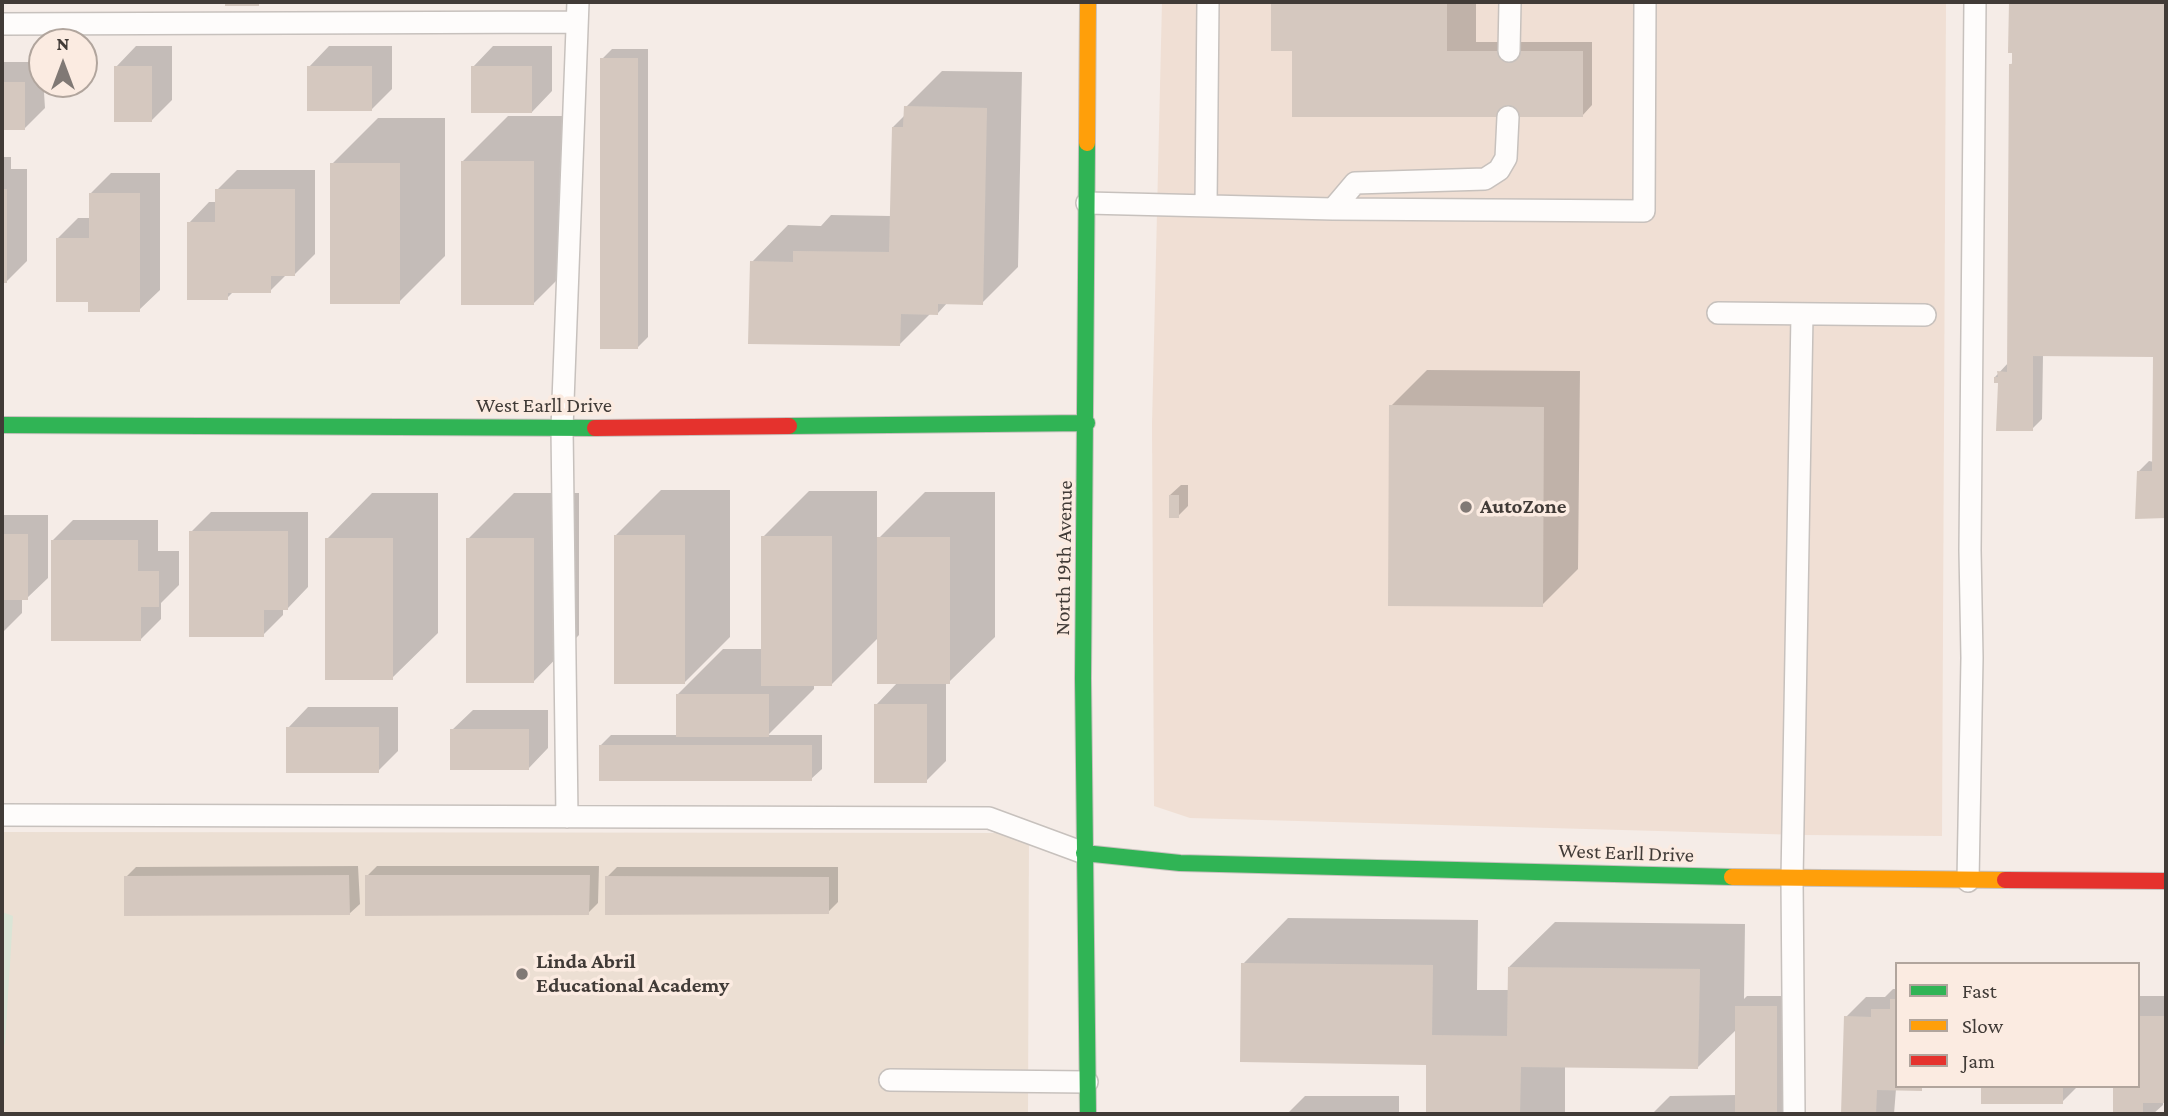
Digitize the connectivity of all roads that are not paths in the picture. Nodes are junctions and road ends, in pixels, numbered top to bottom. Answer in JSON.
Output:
{"nodes":[{"id":1,"x":1088,"y":2,"type":"edge"},
{"id":2,"x":1208,"y":2,"type":"edge"},
{"id":3,"x":1510,"y":2,"type":"edge"},
{"id":4,"x":1645,"y":2,"type":"edge"},
{"id":5,"x":1975,"y":2,"type":"edge"},
{"id":6,"x":578,"y":12,"type":"edge"},
{"id":7,"x":2,"y":24,"type":"edge"},
{"id":8,"x":1509,"y":51,"type":"dead end"},
{"id":9,"x":1508,"y":117,"type":"dead end"},
{"id":10,"x":1087,"y":203,"type":"junction"},
{"id":11,"x":1206,"y":205,"type":"junction"},
{"id":12,"x":1333,"y":209,"type":"junction"},
{"id":13,"x":1718,"y":313,"type":"dead end"},
{"id":14,"x":1802,"y":314,"type":"junction"},
{"id":15,"x":1925,"y":314,"type":"dead end"},
{"id":16,"x":1087,"y":423,"type":"junction"},
{"id":17,"x":2,"y":425,"type":"edge"},
{"id":18,"x":562,"y":428,"type":"junction"},
{"id":19,"x":2,"y":815,"type":"edge"},
{"id":20,"x":567,"y":817,"type":"junction"},
{"id":21,"x":1084,"y":853,"type":"junction"},
{"id":22,"x":1792,"y":879,"type":"junction"},
{"id":23,"x":1968,"y":881,"type":"junction"},
{"id":24,"x":2166,"y":881,"type":"edge"},
{"id":25,"x":890,"y":1080,"type":"dead end"},
{"id":26,"x":1087,"y":1082,"type":"junction"},
{"id":27,"x":1088,"y":1114,"type":"edge"},
{"id":28,"x":1794,"y":1114,"type":"edge"}],
"edges":[{"from":1,"to":10,"type":"street","name":"North 19th Avenue"},
{"from":2,"to":11,"type":"lane"},
{"from":3,"to":8,"type":"lane"},
{"from":4,"to":12,"type":"lane"},
{"from":5,"to":23,"type":"lane"},
{"from":6,"to":7,"type":"lane"},
{"from":6,"to":18,"type":"lane"},
{"from":9,"to":12,"type":"lane"},
{"from":10,"to":11,"type":"lane"},
{"from":10,"to":16,"type":"street","name":"North 19th Avenue"},
{"from":11,"to":12,"type":"lane"},
{"from":13,"to":14,"type":"lane"},
{"from":14,"to":15,"type":"lane"},
{"from":14,"to":22,"type":"lane"},
{"from":16,"to":18,"type":"street","name":"West Earll Drive"},
{"from":16,"to":21,"type":"street","name":"North 19th Avenue"},
{"from":17,"to":18,"type":"street","name":"West Earll Drive"},
{"from":18,"to":20,"type":"lane"},
{"from":19,"to":20,"type":"lane"},
{"from":20,"to":21,"type":"lane"},
{"from":21,"to":22,"type":"street","name":"West Earll Drive"},
{"from":21,"to":26,"type":"street","name":"North 19th Avenue"},
{"from":22,"to":23,"type":"street","name":"West Earll Drive"},
{"from":22,"to":28,"type":"lane"},
{"from":23,"to":24,"type":"street","name":"West Earll Drive"},
{"from":25,"to":26,"type":"lane"},
{"from":26,"to":27,"type":"street","name":"North 19th Avenue"}]}
